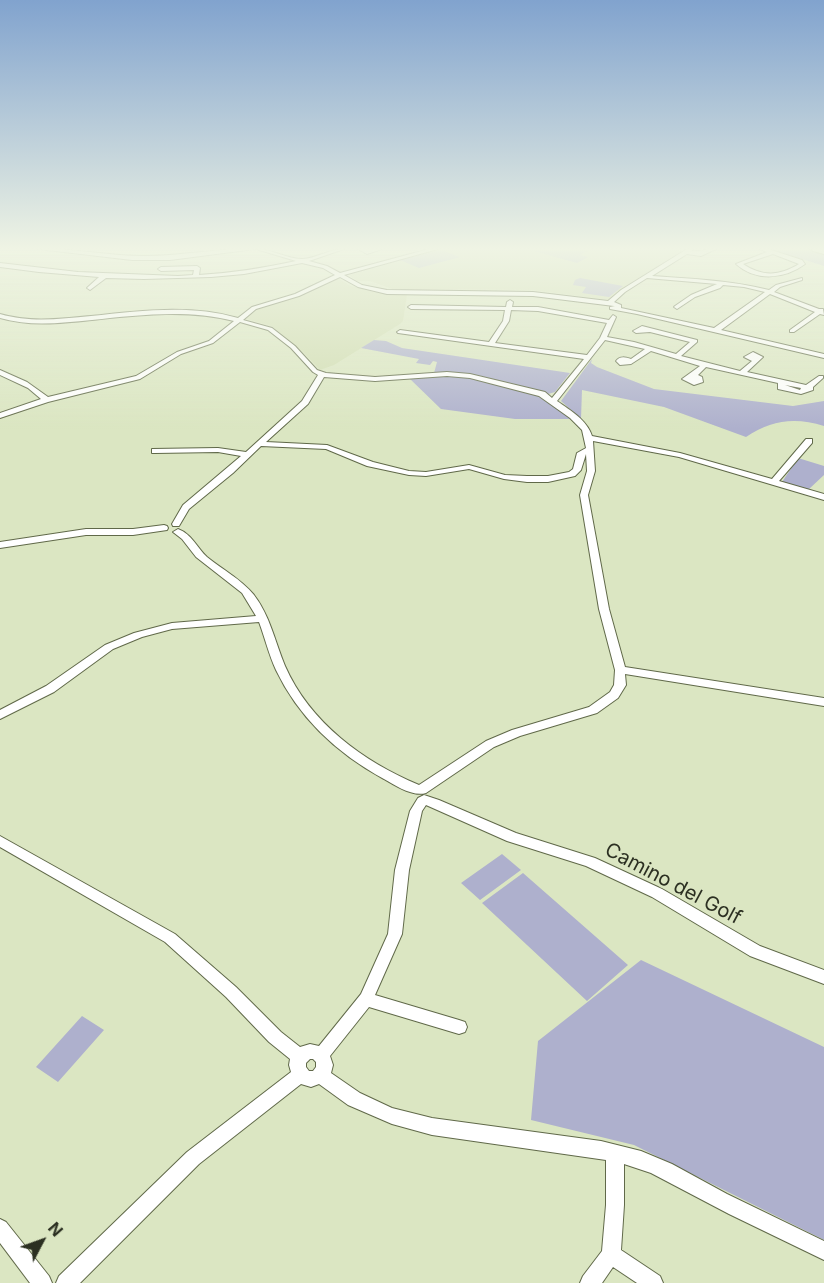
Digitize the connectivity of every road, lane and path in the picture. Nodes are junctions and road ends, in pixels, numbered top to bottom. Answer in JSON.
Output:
{"nodes":[{"id":1,"x":253,"y":309,"type":"edge"},
{"id":2,"x":508,"y":309,"type":"edge"},
{"id":3,"x":529,"y":309,"type":"edge"},
{"id":4,"x":610,"y":309,"type":"edge"},
{"id":5,"x":746,"y":309,"type":"edge"},
{"id":6,"x":613,"y":310,"type":"junction"},
{"id":7,"x":822,"y":311,"type":"edge"},
{"id":8,"x":637,"y":312,"type":"junction"},
{"id":9,"x":0,"y":316,"type":"edge"},
{"id":10,"x":237,"y":319,"type":"junction"},
{"id":11,"x":648,"y":330,"type":"dead end"},
{"id":12,"x":716,"y":330,"type":"junction"},
{"id":13,"x":792,"y":331,"type":"dead end"},
{"id":14,"x":400,"y":332,"type":"dead end"},
{"id":15,"x":603,"y":338,"type":"junction"},
{"id":16,"x":491,"y":344,"type":"junction"},
{"id":17,"x":651,"y":348,"type":"junction"},
{"id":18,"x":824,"y":356,"type":"edge"},
{"id":19,"x":587,"y":357,"type":"junction"},
{"id":20,"x":676,"y":357,"type":"junction"},
{"id":21,"x":756,"y":360,"type":"dead end"},
{"id":22,"x":633,"y":361,"type":"dead end"},
{"id":23,"x":705,"y":365,"type":"junction"},
{"id":24,"x":0,"y":372,"type":"edge"},
{"id":25,"x":743,"y":372,"type":"junction"},
{"id":26,"x":325,"y":375,"type":"junction"},
{"id":27,"x":823,"y":375,"type":"edge"},
{"id":28,"x":693,"y":376,"type":"dead end"},
{"id":29,"x":553,"y":397,"type":"junction"},
{"id":30,"x":46,"y":400,"type":"junction"},
{"id":31,"x":0,"y":416,"type":"edge"},
{"id":32,"x":589,"y":441,"type":"junction"},
{"id":33,"x":808,"y":441,"type":"dead end"},
{"id":34,"x":260,"y":444,"type":"junction"},
{"id":35,"x":155,"y":452,"type":"dead end"},
{"id":36,"x":248,"y":455,"type":"junction"},
{"id":37,"x":774,"y":483,"type":"junction"},
{"id":38,"x":824,"y":497,"type":"edge"},
{"id":39,"x":180,"y":525,"type":"junction"},
{"id":40,"x":0,"y":545,"type":"edge"},
{"id":41,"x":261,"y":619,"type":"junction"},
{"id":42,"x":620,"y":670,"type":"junction"},
{"id":43,"x":824,"y":702,"type":"edge"},
{"id":44,"x":0,"y":715,"type":"edge"},
{"id":45,"x":421,"y":796,"type":"junction"},
{"id":46,"x":0,"y":841,"type":"edge"},
{"id":47,"x":824,"y":977,"type":"edge"},
{"id":48,"x":366,"y":999,"type":"junction"},
{"id":49,"x":459,"y":1027,"type":"dead end"},
{"id":50,"x":321,"y":1055,"type":"junction"},
{"id":51,"x":300,"y":1066,"type":"junction"},
{"id":52,"x":320,"y":1075,"type":"junction"},
{"id":53,"x":615,"y":1153,"type":"junction"},
{"id":54,"x":0,"y":1228,"type":"edge"},
{"id":55,"x":824,"y":1251,"type":"edge"},
{"id":56,"x":611,"y":1254,"type":"junction"},
{"id":57,"x":42,"y":1283,"type":"edge"},
{"id":58,"x":66,"y":1283,"type":"edge"},
{"id":59,"x":590,"y":1283,"type":"edge"},
{"id":60,"x":653,"y":1283,"type":"edge"}],
"edges":[{"from":1,"to":10,"type":"street"},
{"from":2,"to":16,"type":"street"},
{"from":3,"to":6,"type":"street"},
{"from":4,"to":6,"type":"street"},
{"from":5,"to":12,"type":"street"},
{"from":6,"to":8,"type":"street"},
{"from":6,"to":8,"type":"street"},
{"from":6,"to":15,"type":"street"},
{"from":7,"to":13,"type":"street"},
{"from":8,"to":12,"type":"street"},
{"from":9,"to":10,"type":"street"},
{"from":10,"to":26,"type":"street"},
{"from":10,"to":30,"type":"street"},
{"from":11,"to":20,"type":"street"},
{"from":12,"to":18,"type":"street"},
{"from":14,"to":16,"type":"street"},
{"from":15,"to":17,"type":"street"},
{"from":15,"to":19,"type":"street"},
{"from":16,"to":19,"type":"street"},
{"from":17,"to":20,"type":"street"},
{"from":17,"to":22,"type":"street"},
{"from":19,"to":29,"type":"street"},
{"from":20,"to":23,"type":"street"},
{"from":21,"to":25,"type":"street"},
{"from":23,"to":25,"type":"street"},
{"from":23,"to":28,"type":"street"},
{"from":24,"to":30,"type":"street"},
{"from":25,"to":27,"type":"street"},
{"from":26,"to":29,"type":"street"},
{"from":26,"to":34,"type":"street"},
{"from":29,"to":32,"type":"street"},
{"from":30,"to":31,"type":"street"},
{"from":32,"to":34,"type":"street"},
{"from":32,"to":37,"type":"street"},
{"from":32,"to":42,"type":"street"},
{"from":33,"to":37,"type":"street"},
{"from":34,"to":36,"type":"street"},
{"from":35,"to":36,"type":"street"},
{"from":36,"to":39,"type":"street"},
{"from":37,"to":38,"type":"street"},
{"from":39,"to":40,"type":"street"},
{"from":39,"to":41,"type":"street","name":"Camino del Golf"},
{"from":41,"to":44,"type":"street"},
{"from":41,"to":45,"type":"street","name":"Camino del Golf"},
{"from":42,"to":43,"type":"street"},
{"from":42,"to":45,"type":"street"},
{"from":45,"to":47,"type":"street","name":"Camino del Golf"},
{"from":45,"to":48,"type":"street"},
{"from":46,"to":51,"type":"street"},
{"from":48,"to":49,"type":"street"},
{"from":48,"to":50,"type":"street"},
{"from":50,"to":51,"type":"street"},
{"from":50,"to":52,"type":"street"},
{"from":51,"to":52,"type":"street"},
{"from":51,"to":58,"type":"street"},
{"from":52,"to":53,"type":"street"},
{"from":53,"to":55,"type":"street"},
{"from":53,"to":56,"type":"street"},
{"from":54,"to":57,"type":"street"},
{"from":56,"to":59,"type":"street"},
{"from":56,"to":60,"type":"street"}]}
